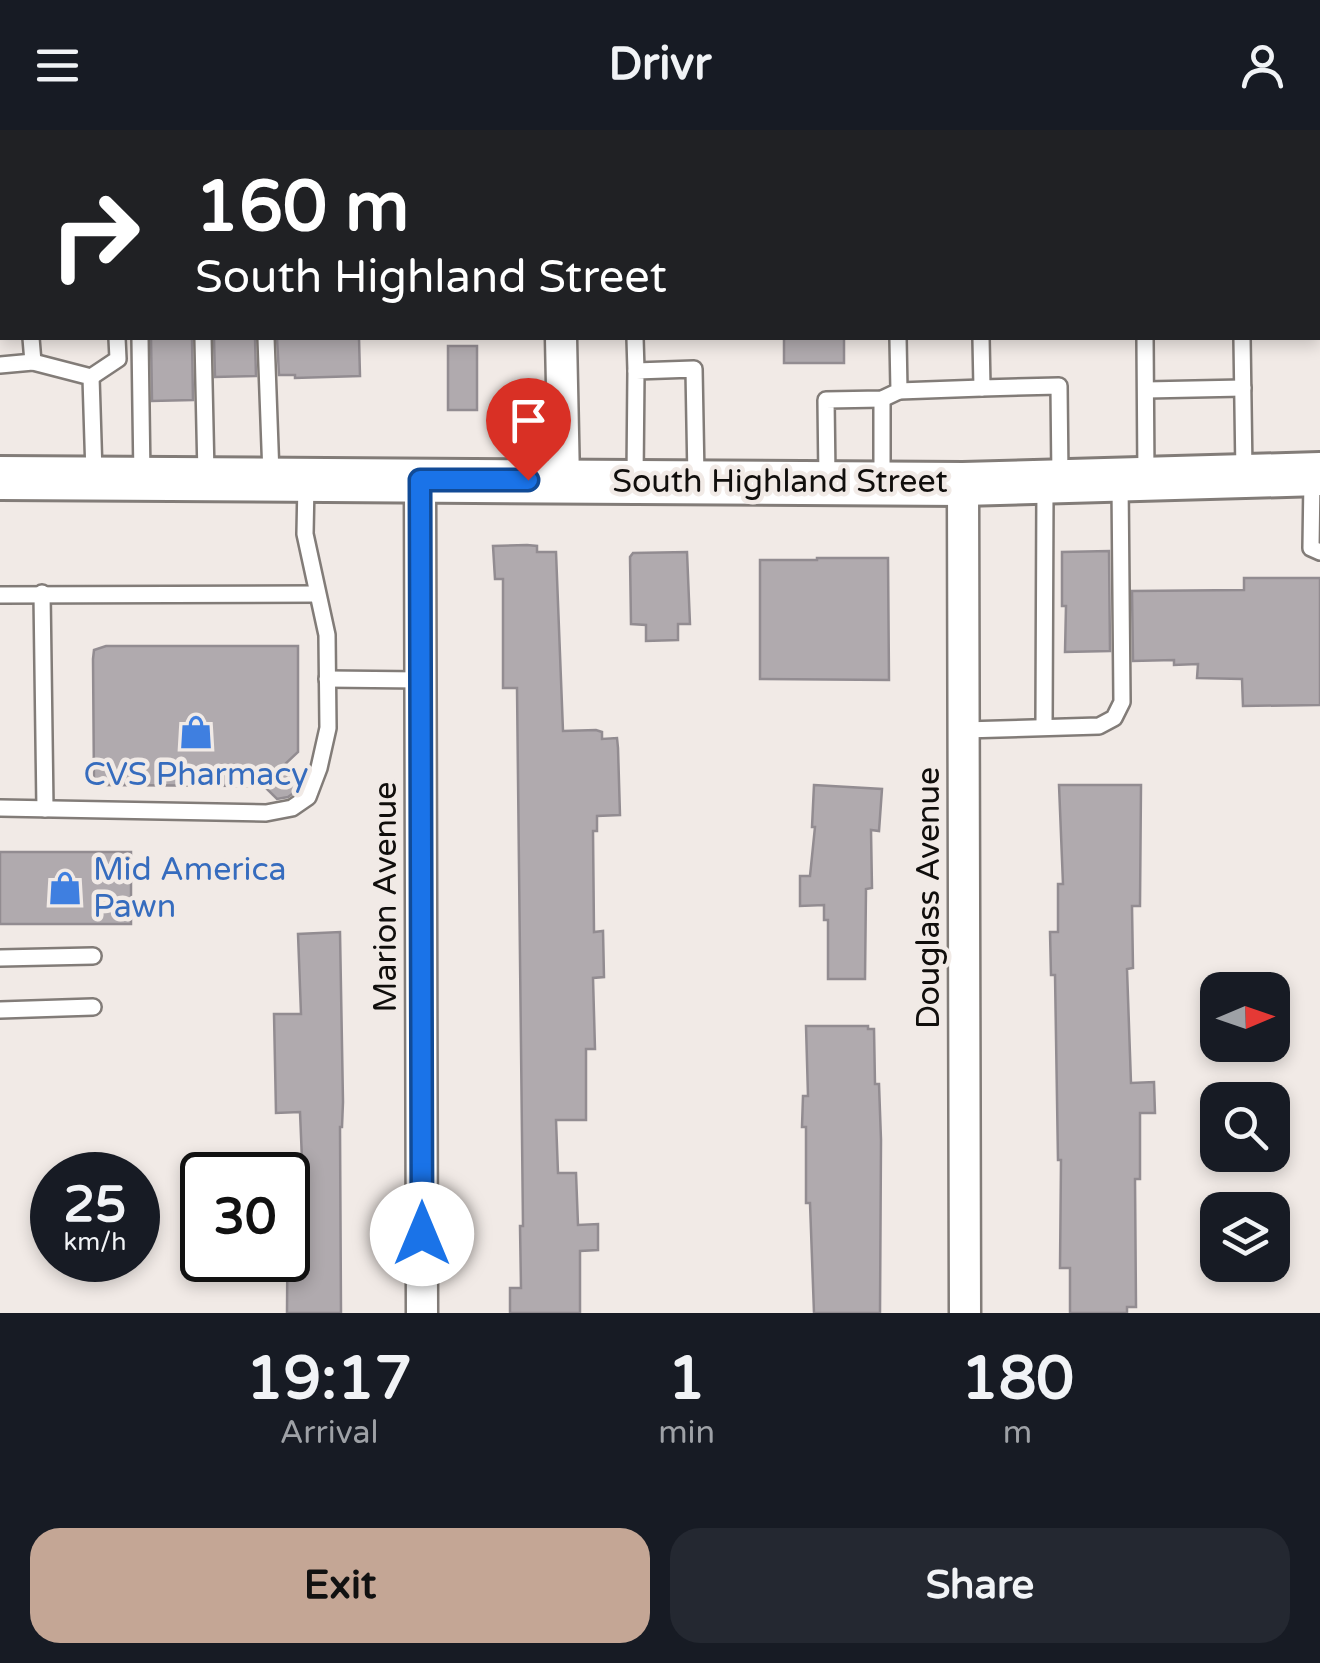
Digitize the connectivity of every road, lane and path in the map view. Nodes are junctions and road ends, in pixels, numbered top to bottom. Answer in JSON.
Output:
{"nodes":[{"id":1,"x":30,"y":340,"type":"edge"},
{"id":2,"x":117,"y":340,"type":"edge"},
{"id":3,"x":140,"y":340,"type":"edge"},
{"id":4,"x":203,"y":340,"type":"edge"},
{"id":5,"x":266,"y":340,"type":"edge"},
{"id":6,"x":561,"y":340,"type":"edge"},
{"id":7,"x":636,"y":340,"type":"edge"},
{"id":8,"x":898,"y":340,"type":"edge"},
{"id":9,"x":980,"y":340,"type":"edge"},
{"id":10,"x":1145,"y":340,"type":"edge"},
{"id":11,"x":1242,"y":340,"type":"edge"},
{"id":12,"x":32,"y":362,"type":"junction"},
{"id":13,"x":0,"y":365,"type":"edge"},
{"id":14,"x":636,"y":372,"type":"junction"},
{"id":15,"x":91,"y":377,"type":"junction"},
{"id":16,"x":982,"y":388,"type":"junction"},
{"id":17,"x":1243,"y":388,"type":"junction"},
{"id":18,"x":1146,"y":390,"type":"junction"},
{"id":19,"x":899,"y":391,"type":"junction"},
{"id":20,"x":882,"y":399,"type":"junction"},
{"id":21,"x":1316,"y":474,"type":"edge"},
{"id":22,"x":1244,"y":476,"type":"junction"},
{"id":23,"x":0,"y":478,"type":"edge"},
{"id":24,"x":94,"y":478,"type":"junction"},
{"id":25,"x":142,"y":478,"type":"junction"},
{"id":26,"x":206,"y":479,"type":"junction"},
{"id":27,"x":289,"y":479,"type":"junction"},
{"id":28,"x":420,"y":480,"type":"junction"},
{"id":29,"x":1133,"y":480,"type":"junction"},
{"id":30,"x":564,"y":481,"type":"junction"},
{"id":31,"x":635,"y":481,"type":"junction"},
{"id":32,"x":696,"y":482,"type":"junction"},
{"id":33,"x":1052,"y":482,"type":"junction"},
{"id":34,"x":828,"y":483,"type":"junction"},
{"id":35,"x":882,"y":483,"type":"junction"},
{"id":36,"x":963,"y":484,"type":"junction"},
{"id":37,"x":1320,"y":552,"type":"edge"},
{"id":38,"x":42,"y":593,"type":"junction"},
{"id":39,"x":0,"y":594,"type":"edge"},
{"id":40,"x":317,"y":594,"type":"junction"},
{"id":41,"x":327,"y":680,"type":"junction"},
{"id":42,"x":420,"y":680,"type":"junction"},
{"id":43,"x":1044,"y":727,"type":"junction"},
{"id":44,"x":964,"y":730,"type":"junction"},
{"id":45,"x":0,"y":808,"type":"edge"},
{"id":46,"x":45,"y":809,"type":"junction"},
{"id":47,"x":92,"y":956,"type":"dead end"},
{"id":48,"x":0,"y":958,"type":"edge"},
{"id":49,"x":93,"y":1007,"type":"dead end"},
{"id":50,"x":0,"y":1010,"type":"edge"},
{"id":51,"x":422,"y":1313,"type":"edge"},
{"id":52,"x":965,"y":1313,"type":"edge"}],
"edges":[{"from":1,"to":12,"type":"lane"},
{"from":2,"to":15,"type":"lane"},
{"from":3,"to":25,"type":"lane"},
{"from":4,"to":26,"type":"lane"},
{"from":5,"to":27,"type":"lane"},
{"from":6,"to":30,"type":"street"},
{"from":7,"to":14,"type":"lane"},
{"from":8,"to":19,"type":"lane"},
{"from":9,"to":16,"type":"lane"},
{"from":10,"to":18,"type":"lane"},
{"from":11,"to":17,"type":"lane"},
{"from":12,"to":13,"type":"lane"},
{"from":12,"to":15,"type":"lane"},
{"from":14,"to":31,"type":"lane"},
{"from":14,"to":32,"type":"lane"},
{"from":15,"to":24,"type":"lane"},
{"from":16,"to":19,"type":"lane"},
{"from":16,"to":33,"type":"lane"},
{"from":17,"to":18,"type":"lane"},
{"from":17,"to":22,"type":"lane"},
{"from":18,"to":29,"type":"lane"},
{"from":19,"to":20,"type":"lane"},
{"from":20,"to":34,"type":"lane"},
{"from":20,"to":35,"type":"lane"},
{"from":21,"to":22,"type":"main road","name":"South Highland Street"},
{"from":21,"to":37,"type":"lane"},
{"from":22,"to":29,"type":"main road","name":"South Highland Street"},
{"from":23,"to":24,"type":"main road","name":"South Highland Street"},
{"from":24,"to":25,"type":"main road","name":"South Highland Street"},
{"from":25,"to":26,"type":"main road","name":"South Highland Street"},
{"from":26,"to":27,"type":"main road","name":"South Highland Street"},
{"from":27,"to":28,"type":"main road","name":"South Highland Street"},
{"from":27,"to":40,"type":"lane"},
{"from":28,"to":30,"type":"main road","name":"South Highland Street"},
{"from":28,"to":42,"type":"street","name":"Marion Avenue"},
{"from":29,"to":33,"type":"main road","name":"South Highland Street"},
{"from":29,"to":43,"type":"lane"},
{"from":30,"to":31,"type":"main road","name":"South Highland Street"},
{"from":31,"to":32,"type":"main road","name":"South Highland Street"},
{"from":32,"to":34,"type":"main road","name":"South Highland Street"},
{"from":33,"to":36,"type":"main road","name":"South Highland Street"},
{"from":33,"to":43,"type":"lane"},
{"from":34,"to":35,"type":"main road","name":"South Highland Street"},
{"from":35,"to":36,"type":"main road","name":"South Highland Street"},
{"from":36,"to":44,"type":"street","name":"Douglass Avenue"},
{"from":38,"to":39,"type":"lane"},
{"from":38,"to":40,"type":"lane"},
{"from":38,"to":46,"type":"lane"},
{"from":40,"to":41,"type":"lane"},
{"from":41,"to":42,"type":"lane"},
{"from":41,"to":46,"type":"lane"},
{"from":42,"to":51,"type":"street","name":"Marion Avenue"},
{"from":43,"to":44,"type":"lane"},
{"from":44,"to":52,"type":"street","name":"Douglass Avenue"},
{"from":45,"to":46,"type":"lane"},
{"from":47,"to":48,"type":"lane"},
{"from":49,"to":50,"type":"lane"}]}
